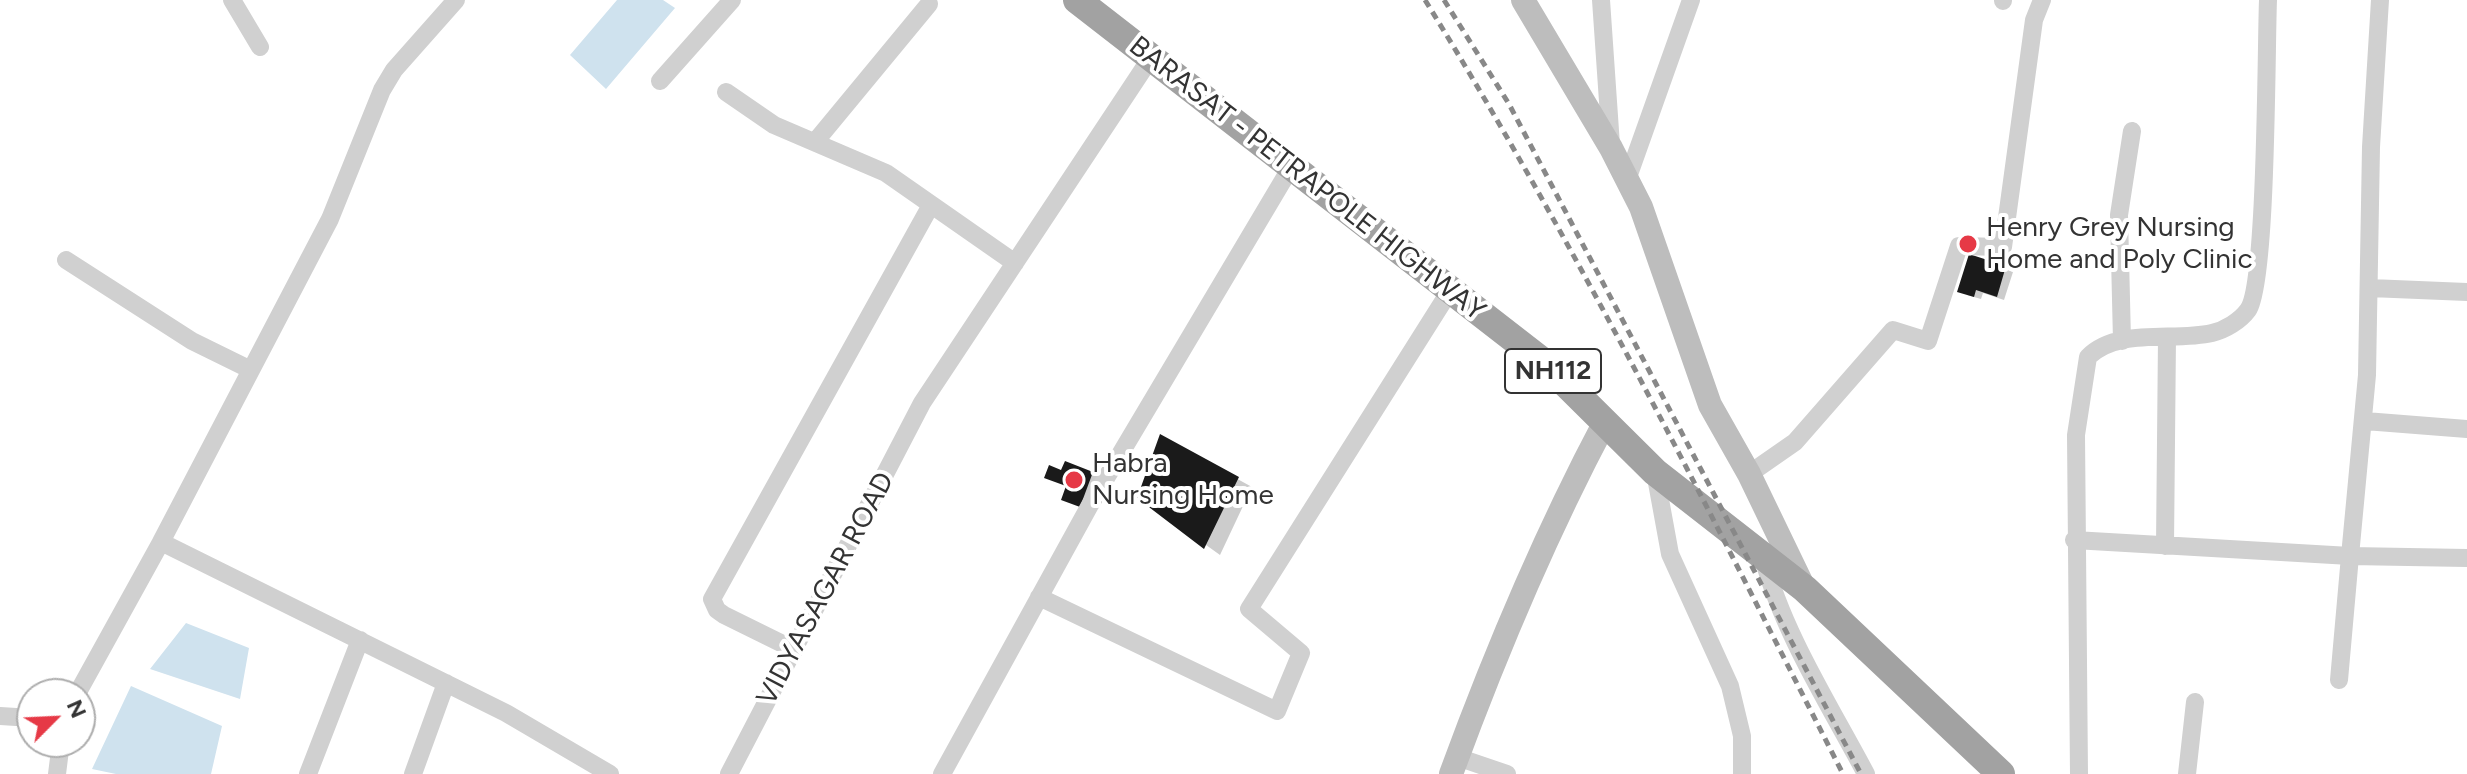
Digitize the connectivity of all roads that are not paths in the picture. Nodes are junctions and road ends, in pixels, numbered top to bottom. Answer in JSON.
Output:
{"nodes":[{"id":1,"x":232,"y":0,"type":"edge"},
{"id":2,"x":456,"y":0,"type":"edge"},
{"id":3,"x":732,"y":0,"type":"edge"},
{"id":4,"x":1077,"y":0,"type":"edge"},
{"id":5,"x":1523,"y":0,"type":"edge"},
{"id":6,"x":1601,"y":0,"type":"edge"},
{"id":7,"x":1691,"y":0,"type":"edge"},
{"id":8,"x":2042,"y":0,"type":"edge"},
{"id":9,"x":2268,"y":0,"type":"edge"},
{"id":10,"x":2380,"y":0,"type":"edge"},
{"id":11,"x":929,"y":4,"type":"dead end"},
{"id":12,"x":260,"y":47,"type":"dead end"},
{"id":13,"x":1150,"y":59,"type":"junction"},
{"id":14,"x":660,"y":81,"type":"dead end"},
{"id":15,"x":726,"y":92,"type":"dead end"},
{"id":16,"x":2132,"y":131,"type":"dead end"},
{"id":17,"x":815,"y":142,"type":"junction"},
{"id":18,"x":1611,"y":148,"type":"junction"},
{"id":19,"x":1291,"y":167,"type":"junction"},
{"id":20,"x":1627,"y":180,"type":"junction"},
{"id":21,"x":931,"y":205,"type":"junction"},
{"id":22,"x":66,"y":260,"type":"dead end"},
{"id":23,"x":1015,"y":263,"type":"junction"},
{"id":24,"x":2370,"y":288,"type":"junction"},
{"id":25,"x":1451,"y":289,"type":"junction"},
{"id":26,"x":2467,"y":292,"type":"edge"},
{"id":27,"x":2167,"y":337,"type":"junction"},
{"id":28,"x":2122,"y":341,"type":"junction"},
{"id":29,"x":249,"y":369,"type":"junction"},
{"id":30,"x":2365,"y":421,"type":"junction"},
{"id":31,"x":1605,"y":422,"type":"junction"},
{"id":32,"x":2467,"y":429,"type":"edge"},
{"id":33,"x":1655,"y":472,"type":"junction"},
{"id":34,"x":1749,"y":474,"type":"junction"},
{"id":35,"x":2074,"y":540,"type":"junction"},
{"id":36,"x":161,"y":542,"type":"junction"},
{"id":37,"x":2165,"y":546,"type":"junction"},
{"id":38,"x":2350,"y":556,"type":"junction"},
{"id":39,"x":1763,"y":557,"type":"junction"},
{"id":40,"x":2467,"y":558,"type":"edge"},
{"id":41,"x":1805,"y":589,"type":"junction"},
{"id":42,"x":1039,"y":597,"type":"junction"},
{"id":43,"x":360,"y":640,"type":"junction"},
{"id":44,"x":795,"y":650,"type":"junction"},
{"id":45,"x":86,"y":678,"type":"edge"},
{"id":46,"x":2339,"y":680,"type":"dead end"},
{"id":47,"x":446,"y":683,"type":"junction"},
{"id":48,"x":2195,"y":702,"type":"dead end"},
{"id":49,"x":1454,"y":766,"type":"edge"},
{"id":50,"x":945,"y":770,"type":"edge"},
{"id":51,"x":308,"y":774,"type":"edge"},
{"id":52,"x":413,"y":774,"type":"edge"},
{"id":53,"x":610,"y":774,"type":"edge"},
{"id":54,"x":729,"y":774,"type":"edge"},
{"id":55,"x":965,"y":774,"type":"edge"},
{"id":56,"x":1507,"y":774,"type":"edge"},
{"id":57,"x":1742,"y":774,"type":"edge"},
{"id":58,"x":1866,"y":774,"type":"edge"},
{"id":59,"x":2001,"y":774,"type":"edge"},
{"id":60,"x":2079,"y":774,"type":"edge"},
{"id":61,"x":2187,"y":774,"type":"edge"}],
"edges":[{"from":1,"to":12,"type":"street"},
{"from":2,"to":29,"type":"street"},
{"from":3,"to":14,"type":"street"},
{"from":4,"to":13,"type":"highway","name":"BARASAT - PETRAPOLE HIGHWAY","number":"NH112"},
{"from":5,"to":18,"type":"main road"},
{"from":6,"to":18,"type":"street"},
{"from":7,"to":20,"type":"street"},
{"from":8,"to":34,"type":"street"},
{"from":9,"to":27,"type":"street"},
{"from":10,"to":24,"type":"street"},
{"from":11,"to":17,"type":"street"},
{"from":13,"to":19,"type":"highway","name":"BARASAT - PETRAPOLE HIGHWAY","number":"NH112"},
{"from":13,"to":23,"type":"street","name":"VIDYASAGAR ROAD"},
{"from":15,"to":17,"type":"street"},
{"from":16,"to":28,"type":"street"},
{"from":17,"to":21,"type":"street"},
{"from":18,"to":20,"type":"main road"},
{"from":19,"to":25,"type":"highway","name":"BARASAT - PETRAPOLE HIGHWAY","number":"NH112"},
{"from":19,"to":42,"type":"street"},
{"from":20,"to":34,"type":"main road"},
{"from":21,"to":23,"type":"street"},
{"from":21,"to":44,"type":"street"},
{"from":22,"to":29,"type":"street"},
{"from":23,"to":44,"type":"street","name":"VIDYASAGAR ROAD"},
{"from":24,"to":26,"type":"street"},
{"from":24,"to":30,"type":"street"},
{"from":25,"to":31,"type":"highway","name":"BARASAT - PETRAPOLE HIGHWAY","number":"NH112"},
{"from":25,"to":42,"type":"street"},
{"from":27,"to":28,"type":"street"},
{"from":27,"to":37,"type":"street"},
{"from":28,"to":35,"type":"street"},
{"from":29,"to":36,"type":"street"},
{"from":30,"to":32,"type":"street"},
{"from":30,"to":38,"type":"street"},
{"from":31,"to":33,"type":"highway","name":"BARASAT - PETRAPOLE HIGHWAY","number":"NH112"},
{"from":31,"to":49,"type":"main road"},
{"from":33,"to":39,"type":"highway","name":"BARASAT - PETRAPOLE HIGHWAY","number":"NH112"},
{"from":33,"to":57,"type":"street"},
{"from":34,"to":41,"type":"main road"},
{"from":35,"to":37,"type":"street"},
{"from":35,"to":60,"type":"street"},
{"from":36,"to":43,"type":"street"},
{"from":36,"to":45,"type":"street"},
{"from":37,"to":38,"type":"street"},
{"from":38,"to":40,"type":"street"},
{"from":38,"to":46,"type":"street"},
{"from":39,"to":41,"type":"highway","name":"BARASAT - PETRAPOLE HIGHWAY","number":"NH112"},
{"from":39,"to":58,"type":"street"},
{"from":41,"to":59,"type":"highway","name":"BARASAT - PETRAPOLE HIGHWAY","number":"NH112"},
{"from":42,"to":50,"type":"street"},
{"from":43,"to":47,"type":"street"},
{"from":43,"to":51,"type":"street"},
{"from":44,"to":54,"type":"street","name":"VIDYASAGAR ROAD"},
{"from":47,"to":52,"type":"street"},
{"from":47,"to":53,"type":"street"},
{"from":48,"to":61,"type":"street"},
{"from":49,"to":56,"type":"street"},
{"from":50,"to":55,"type":"street"}]}
